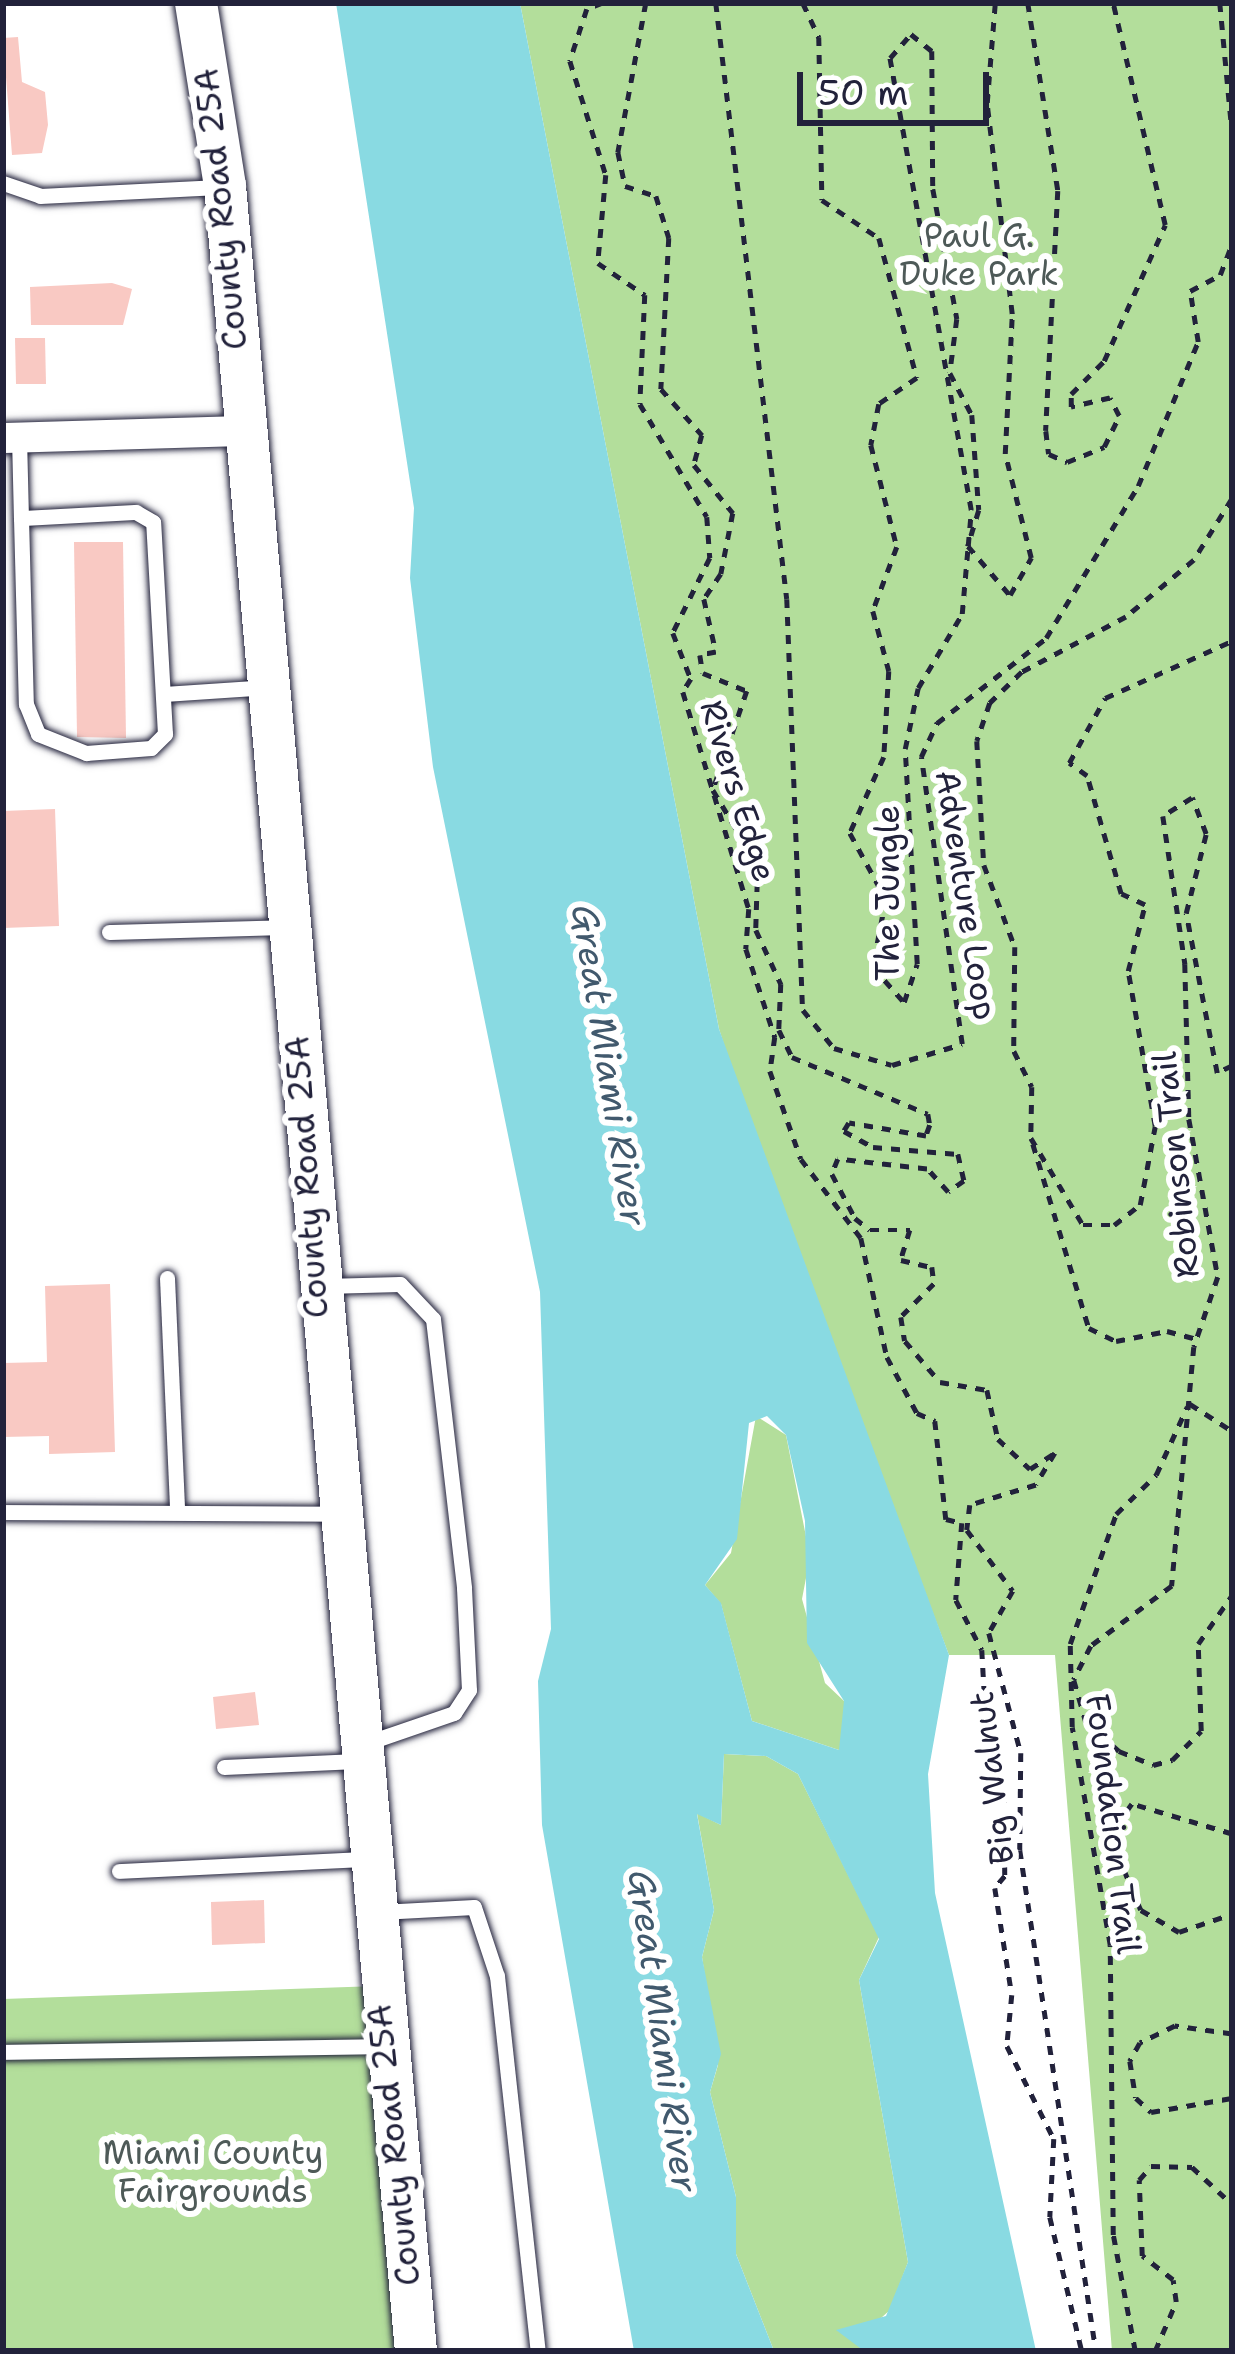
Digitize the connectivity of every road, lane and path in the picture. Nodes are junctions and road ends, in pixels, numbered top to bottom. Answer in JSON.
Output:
{"nodes":[{"id":1,"x":196,"y":3,"type":"edge"},
{"id":2,"x":603,"y":3,"type":"edge"},
{"id":3,"x":646,"y":3,"type":"edge"},
{"id":4,"x":716,"y":3,"type":"edge"},
{"id":5,"x":803,"y":3,"type":"edge"},
{"id":6,"x":995,"y":3,"type":"edge"},
{"id":7,"x":1028,"y":3,"type":"edge"},
{"id":8,"x":1113,"y":3,"type":"edge"},
{"id":9,"x":1220,"y":3,"type":"edge"},
{"id":10,"x":1232,"y":130,"type":"edge"},
{"id":11,"x":3,"y":184,"type":"edge"},
{"id":12,"x":225,"y":186,"type":"junction"},
{"id":13,"x":1232,"y":243,"type":"edge"},
{"id":14,"x":244,"y":431,"type":"junction"},
{"id":15,"x":11,"y":437,"type":"edge"},
{"id":16,"x":1232,"y":499,"type":"edge"},
{"id":17,"x":21,"y":518,"type":"junction"},
{"id":18,"x":968,"y":546,"type":"junction"},
{"id":19,"x":1232,"y":641,"type":"edge"},
{"id":20,"x":269,"y":687,"type":"junction"},
{"id":21,"x":164,"y":694,"type":"junction"},
{"id":22,"x":1232,"y":715,"type":"edge"},
{"id":23,"x":1232,"y":743,"type":"edge"},
{"id":24,"x":1232,"y":897,"type":"edge"},
{"id":25,"x":288,"y":927,"type":"junction"},
{"id":26,"x":109,"y":932,"type":"dead end"},
{"id":27,"x":1232,"y":972,"type":"edge"},
{"id":28,"x":1232,"y":1066,"type":"edge"},
{"id":29,"x":1031,"y":1138,"type":"junction"},
{"id":30,"x":166,"y":1278,"type":"dead end"},
{"id":31,"x":315,"y":1286,"type":"junction"},
{"id":32,"x":1197,"y":1338,"type":"junction"},
{"id":33,"x":1189,"y":1403,"type":"junction"},
{"id":34,"x":1232,"y":1431,"type":"edge"},
{"id":35,"x":177,"y":1507,"type":"junction"},
{"id":36,"x":3,"y":1512,"type":"edge"},
{"id":37,"x":335,"y":1514,"type":"junction"},
{"id":38,"x":1232,"y":1595,"type":"edge"},
{"id":39,"x":356,"y":1754,"type":"junction"},
{"id":40,"x":224,"y":1767,"type":"dead end"},
{"id":41,"x":1232,"y":1834,"type":"edge"},
{"id":42,"x":366,"y":1858,"type":"junction"},
{"id":43,"x":118,"y":1871,"type":"dead end"},
{"id":44,"x":370,"y":1912,"type":"junction"},
{"id":45,"x":1232,"y":1914,"type":"edge"},
{"id":46,"x":1232,"y":2034,"type":"edge"},
{"id":47,"x":383,"y":2046,"type":"junction"},
{"id":48,"x":3,"y":2052,"type":"edge"},
{"id":49,"x":1232,"y":2098,"type":"edge"},
{"id":50,"x":1232,"y":2204,"type":"edge"},
{"id":51,"x":1232,"y":2288,"type":"edge"},
{"id":52,"x":1232,"y":2309,"type":"edge"},
{"id":53,"x":416,"y":2351,"type":"edge"},
{"id":54,"x":538,"y":2351,"type":"edge"},
{"id":55,"x":1082,"y":2351,"type":"edge"},
{"id":56,"x":1096,"y":2351,"type":"edge"},
{"id":57,"x":1136,"y":2351,"type":"edge"},
{"id":58,"x":1155,"y":2351,"type":"edge"}],
"edges":[{"from":1,"to":12,"type":"main road","name":"County Road 25A"},
{"from":2,"to":55,"type":"path","name":"Rivers Edge"},
{"from":3,"to":56,"type":"path","name":"Big Walnut"},
{"from":4,"to":13,"type":"path","name":"Adventure Loop"},
{"from":5,"to":18,"type":"path","name":"The Jungle"},
{"from":6,"to":18,"type":"path"},
{"from":7,"to":8,"type":"path"},
{"from":9,"to":10,"type":"path"},
{"from":11,"to":12,"type":"lane"},
{"from":12,"to":14,"type":"main road","name":"County Road 25A"},
{"from":14,"to":15,"type":"street"},
{"from":14,"to":20,"type":"main road","name":"County Road 25A"},
{"from":15,"to":17,"type":"lane"},
{"from":16,"to":29,"type":"path"},
{"from":17,"to":21,"type":"lane"},
{"from":17,"to":21,"type":"lane"},
{"from":18,"to":18,"type":"path","name":"The Jungle"},
{"from":19,"to":29,"type":"path"},
{"from":20,"to":21,"type":"lane"},
{"from":20,"to":25,"type":"main road","name":"County Road 25A"},
{"from":22,"to":23,"type":"path"},
{"from":24,"to":27,"type":"path"},
{"from":25,"to":26,"type":"lane"},
{"from":25,"to":31,"type":"main road","name":"County Road 25A"},
{"from":28,"to":32,"type":"path","name":"Robinson Trail"},
{"from":29,"to":32,"type":"path"},
{"from":30,"to":35,"type":"lane"},
{"from":31,"to":37,"type":"main road","name":"County Road 25A"},
{"from":31,"to":39,"type":"lane"},
{"from":32,"to":33,"type":"path","name":"Robinson Trail"},
{"from":33,"to":34,"type":"path"},
{"from":33,"to":38,"type":"path","name":"Robinson Trail"},
{"from":33,"to":57,"type":"path","name":"Foundation Trail"},
{"from":35,"to":36,"type":"lane"},
{"from":35,"to":37,"type":"lane"},
{"from":37,"to":39,"type":"main road","name":"County Road 25A"},
{"from":39,"to":40,"type":"lane"},
{"from":39,"to":42,"type":"main road","name":"County Road 25A"},
{"from":41,"to":45,"type":"path"},
{"from":42,"to":43,"type":"lane"},
{"from":42,"to":44,"type":"main road","name":"County Road 25A"},
{"from":44,"to":47,"type":"main road","name":"County Road 25A"},
{"from":44,"to":54,"type":"lane"},
{"from":46,"to":49,"type":"path"},
{"from":47,"to":48,"type":"lane"},
{"from":47,"to":53,"type":"main road","name":"County Road 25A"},
{"from":50,"to":58,"type":"path"},
{"from":51,"to":52,"type":"path"}]}
